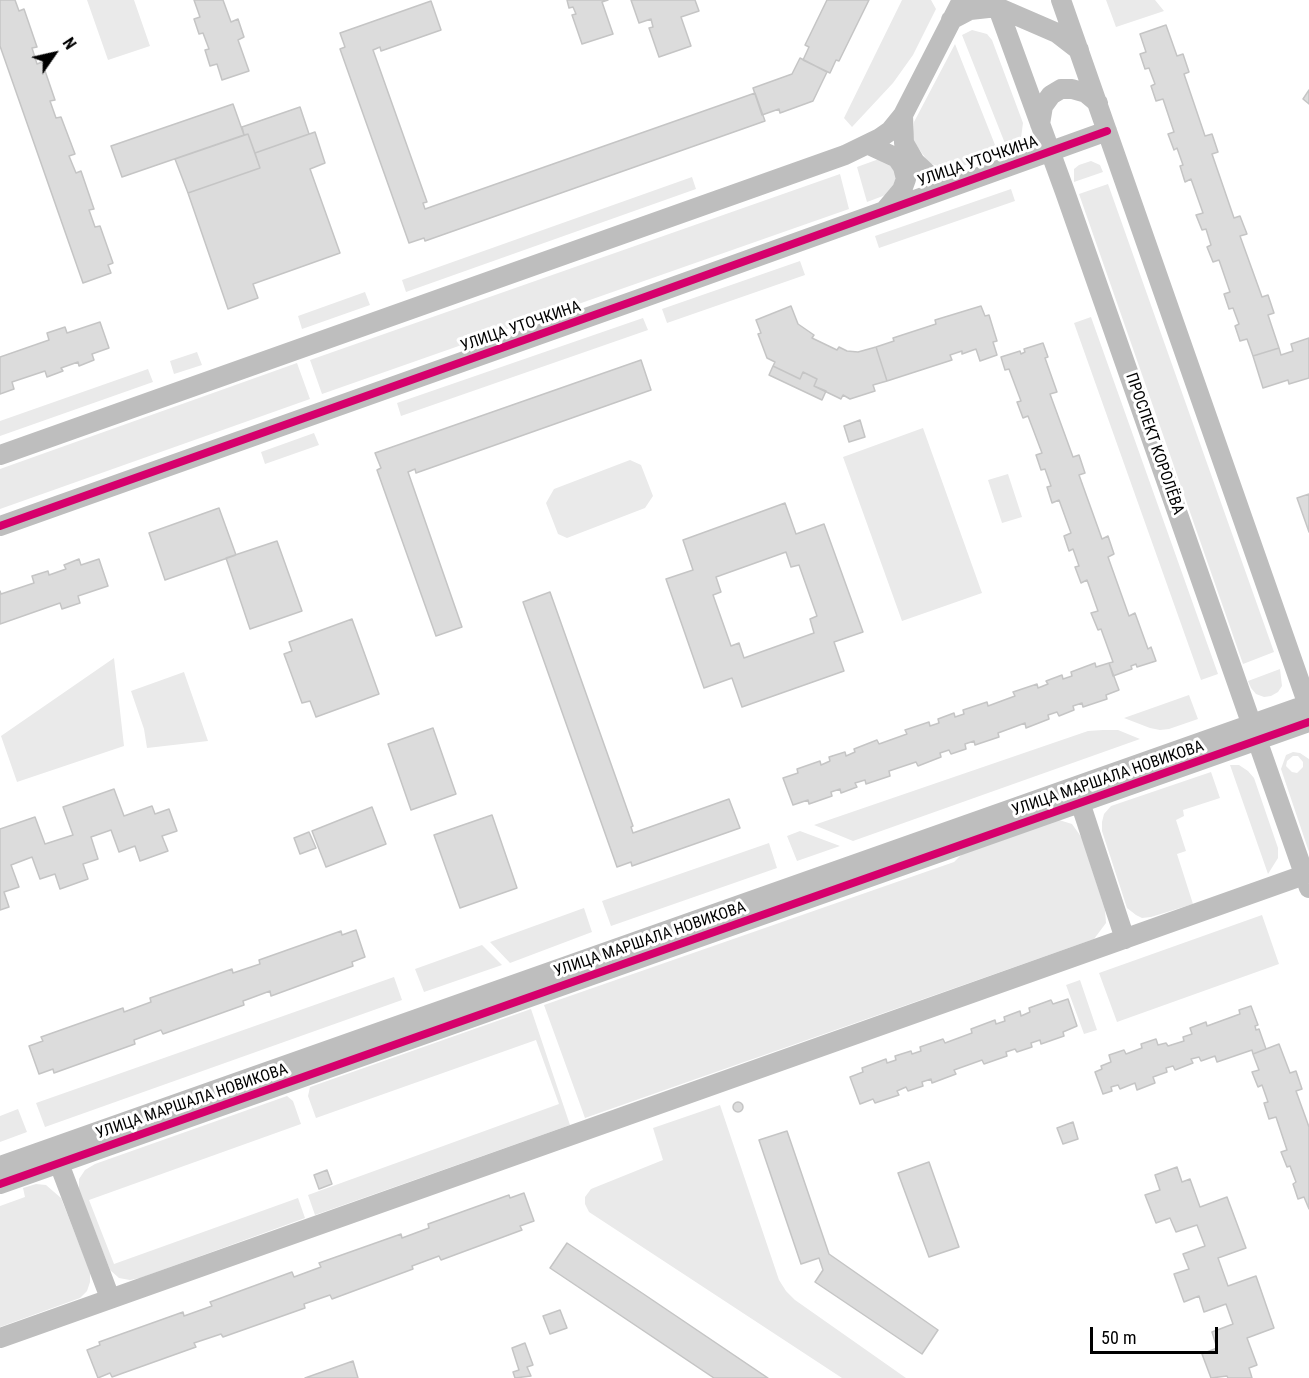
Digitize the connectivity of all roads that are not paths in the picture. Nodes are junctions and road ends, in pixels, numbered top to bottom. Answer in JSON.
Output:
{"nodes":[{"id":1,"x":962,"y":0,"type":"edge"},
{"id":2,"x":1061,"y":0,"type":"edge"},
{"id":3,"x":996,"y":3,"type":"edge"},
{"id":4,"x":951,"y":20,"type":"junction"},
{"id":5,"x":1079,"y":50,"type":"junction"},
{"id":6,"x":1098,"y":103,"type":"junction"},
{"id":7,"x":903,"y":114,"type":"junction"},
{"id":8,"x":1040,"y":124,"type":"junction"},
{"id":9,"x":1107,"y":131,"type":"junction"},
{"id":10,"x":869,"y":145,"type":"junction"},
{"id":11,"x":1050,"y":151,"type":"junction"},
{"id":12,"x":948,"y":187,"type":"junction"},
{"id":13,"x":886,"y":209,"type":"junction"},
{"id":14,"x":0,"y":455,"type":"edge"},
{"id":15,"x":0,"y":526,"type":"edge"},
{"id":16,"x":1309,"y":709,"type":"edge"},
{"id":17,"x":1255,"y":732,"type":"junction"},
{"id":18,"x":1078,"y":795,"type":"junction"},
{"id":19,"x":1307,"y":882,"type":"edge"},
{"id":20,"x":1125,"y":939,"type":"junction"},
{"id":21,"x":56,"y":1155,"type":"junction"},
{"id":22,"x":0,"y":1166,"type":"edge"},
{"id":23,"x":0,"y":1184,"type":"edge"},
{"id":24,"x":110,"y":1298,"type":"junction"},
{"id":25,"x":0,"y":1338,"type":"edge"}],
"edges":[{"from":1,"to":4,"type":"street"},
{"from":2,"to":5,"type":"street"},
{"from":3,"to":4,"type":"street"},
{"from":3,"to":5,"type":"street"},
{"from":3,"to":8,"type":"street","name":"ПРОСПЕКТ КОРОЛЁВА"},
{"from":4,"to":7,"type":"street"},
{"from":5,"to":6,"type":"street"},
{"from":6,"to":8,"type":"street"},
{"from":6,"to":9,"type":"street"},
{"from":7,"to":10,"type":"street"},
{"from":7,"to":12,"type":"street"},
{"from":8,"to":11,"type":"street","name":"ПРОСПЕКТ КОРОЛЁВА"},
{"from":9,"to":11,"type":"street"},
{"from":9,"to":16,"type":"street"},
{"from":10,"to":13,"type":"street","name":"УЛИЦА УТОЧКИНА"},
{"from":10,"to":14,"type":"street"},
{"from":11,"to":12,"type":"street","name":"УЛИЦА УТОЧКИНА"},
{"from":11,"to":17,"type":"street","name":"ПРОСПЕКТ КОРОЛЁВА"},
{"from":12,"to":13,"type":"street","name":"УЛИЦА УТОЧКИНА"},
{"from":13,"to":15,"type":"street","name":"УЛИЦА УТОЧКИНА"},
{"from":16,"to":17,"type":"street","name":"УЛИЦА МАРШАЛА НОВИКОВА"},
{"from":17,"to":18,"type":"street","name":"УЛИЦА МАРШАЛА НОВИКОВА"},
{"from":17,"to":19,"type":"street","name":"ПРОСПЕКТ КОРОЛЁВА"},
{"from":18,"to":20,"type":"street","name":"УЛИЦА МАРШАЛА НОВИКОВА"},
{"from":18,"to":21,"type":"street","name":"УЛИЦА МАРШАЛА НОВИКОВА"},
{"from":19,"to":20,"type":"street"},
{"from":20,"to":24,"type":"street"},
{"from":21,"to":22,"type":"street","name":"УЛИЦА МАРШАЛА НОВИКОВА"},
{"from":21,"to":23,"type":"street","name":"УЛИЦА МАРШАЛА НОВИКОВА"},
{"from":21,"to":24,"type":"street"},
{"from":24,"to":25,"type":"street"}]}
